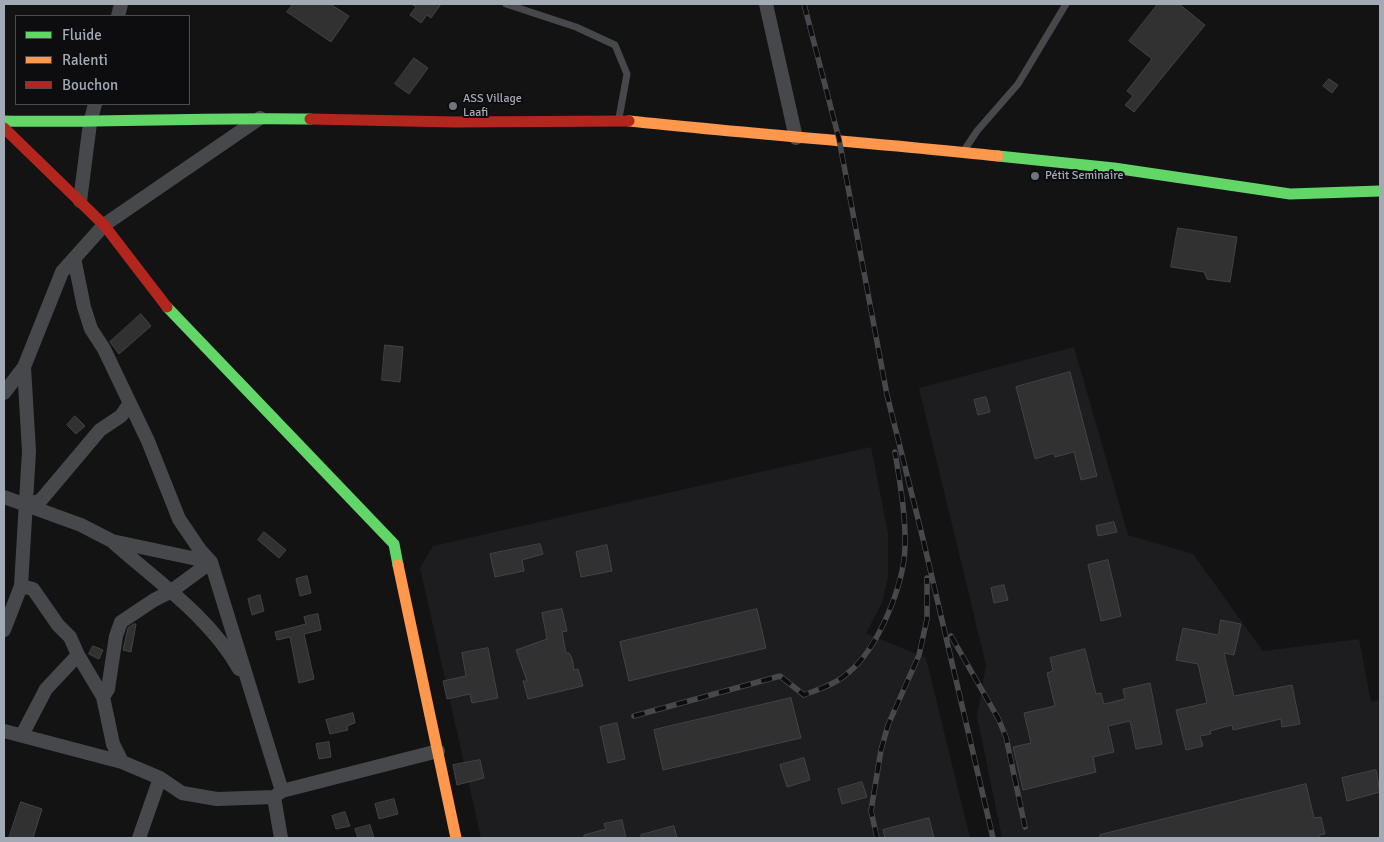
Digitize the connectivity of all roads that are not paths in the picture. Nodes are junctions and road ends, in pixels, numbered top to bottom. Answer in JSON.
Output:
{"nodes":[{"id":1,"x":506,"y":4,"type":"edge"},
{"id":2,"x":766,"y":4,"type":"edge"},
{"id":3,"x":1066,"y":4,"type":"edge"},
{"id":4,"x":95,"y":105,"type":"edge"},
{"id":5,"x":260,"y":118,"type":"junction"},
{"id":6,"x":619,"y":120,"type":"junction"},
{"id":7,"x":4,"y":121,"type":"edge"},
{"id":8,"x":90,"y":123,"type":"junction"},
{"id":9,"x":4,"y":128,"type":"edge"},
{"id":10,"x":796,"y":138,"type":"junction"},
{"id":11,"x":962,"y":154,"type":"junction"},
{"id":12,"x":1380,"y":191,"type":"edge"},
{"id":13,"x":80,"y":202,"type":"junction"},
{"id":14,"x":104,"y":225,"type":"junction"},
{"id":15,"x":74,"y":258,"type":"junction"},
{"id":16,"x":24,"y":367,"type":"junction"},
{"id":17,"x":4,"y":394,"type":"edge"},
{"id":18,"x":130,"y":403,"type":"junction"},
{"id":19,"x":4,"y":497,"type":"edge"},
{"id":20,"x":26,"y":506,"type":"junction"},
{"id":21,"x":112,"y":541,"type":"junction"},
{"id":22,"x":211,"y":562,"type":"junction"},
{"id":23,"x":21,"y":586,"type":"junction"},
{"id":24,"x":170,"y":592,"type":"junction"},
{"id":25,"x":4,"y":630,"type":"edge"},
{"id":26,"x":78,"y":655,"type":"junction"},
{"id":27,"x":103,"y":697,"type":"junction"},
{"id":28,"x":254,"y":702,"type":"junction"},
{"id":29,"x":4,"y":731,"type":"edge"},
{"id":30,"x":22,"y":735,"type":"junction"},
{"id":31,"x":438,"y":751,"type":"junction"},
{"id":32,"x":122,"y":762,"type":"junction"},
{"id":33,"x":160,"y":778,"type":"junction"},
{"id":34,"x":278,"y":794,"type":"junction"},
{"id":35,"x":139,"y":838,"type":"edge"},
{"id":36,"x":281,"y":838,"type":"edge"},
{"id":37,"x":456,"y":838,"type":"edge"}],
"edges":[{"from":1,"to":6,"type":"lane"},
{"from":2,"to":10,"type":"street"},
{"from":3,"to":11,"type":"lane"},
{"from":4,"to":8,"type":"street"},
{"from":5,"to":6,"type":"street"},
{"from":5,"to":8,"type":"street"},
{"from":5,"to":14,"type":"street"},
{"from":6,"to":10,"type":"street"},
{"from":7,"to":8,"type":"street"},
{"from":8,"to":13,"type":"street"},
{"from":9,"to":13,"type":"street"},
{"from":10,"to":11,"type":"street"},
{"from":11,"to":12,"type":"street"},
{"from":13,"to":14,"type":"street"},
{"from":14,"to":15,"type":"street"},
{"from":14,"to":31,"type":"street"},
{"from":15,"to":16,"type":"street"},
{"from":15,"to":18,"type":"street"},
{"from":16,"to":17,"type":"street"},
{"from":16,"to":20,"type":"street"},
{"from":18,"to":20,"type":"street"},
{"from":18,"to":22,"type":"street"},
{"from":19,"to":20,"type":"street"},
{"from":20,"to":21,"type":"street"},
{"from":20,"to":23,"type":"street"},
{"from":21,"to":22,"type":"street"},
{"from":21,"to":24,"type":"street"},
{"from":22,"to":24,"type":"street"},
{"from":22,"to":28,"type":"street"},
{"from":23,"to":25,"type":"street"},
{"from":23,"to":26,"type":"street"},
{"from":24,"to":27,"type":"street"},
{"from":24,"to":28,"type":"street"},
{"from":26,"to":27,"type":"street"},
{"from":26,"to":30,"type":"street"},
{"from":27,"to":32,"type":"street"},
{"from":28,"to":34,"type":"street"},
{"from":29,"to":30,"type":"street"},
{"from":30,"to":32,"type":"street"},
{"from":31,"to":34,"type":"street"},
{"from":31,"to":37,"type":"street"},
{"from":32,"to":33,"type":"street"},
{"from":33,"to":34,"type":"street"},
{"from":33,"to":35,"type":"street"},
{"from":34,"to":36,"type":"street"}]}
